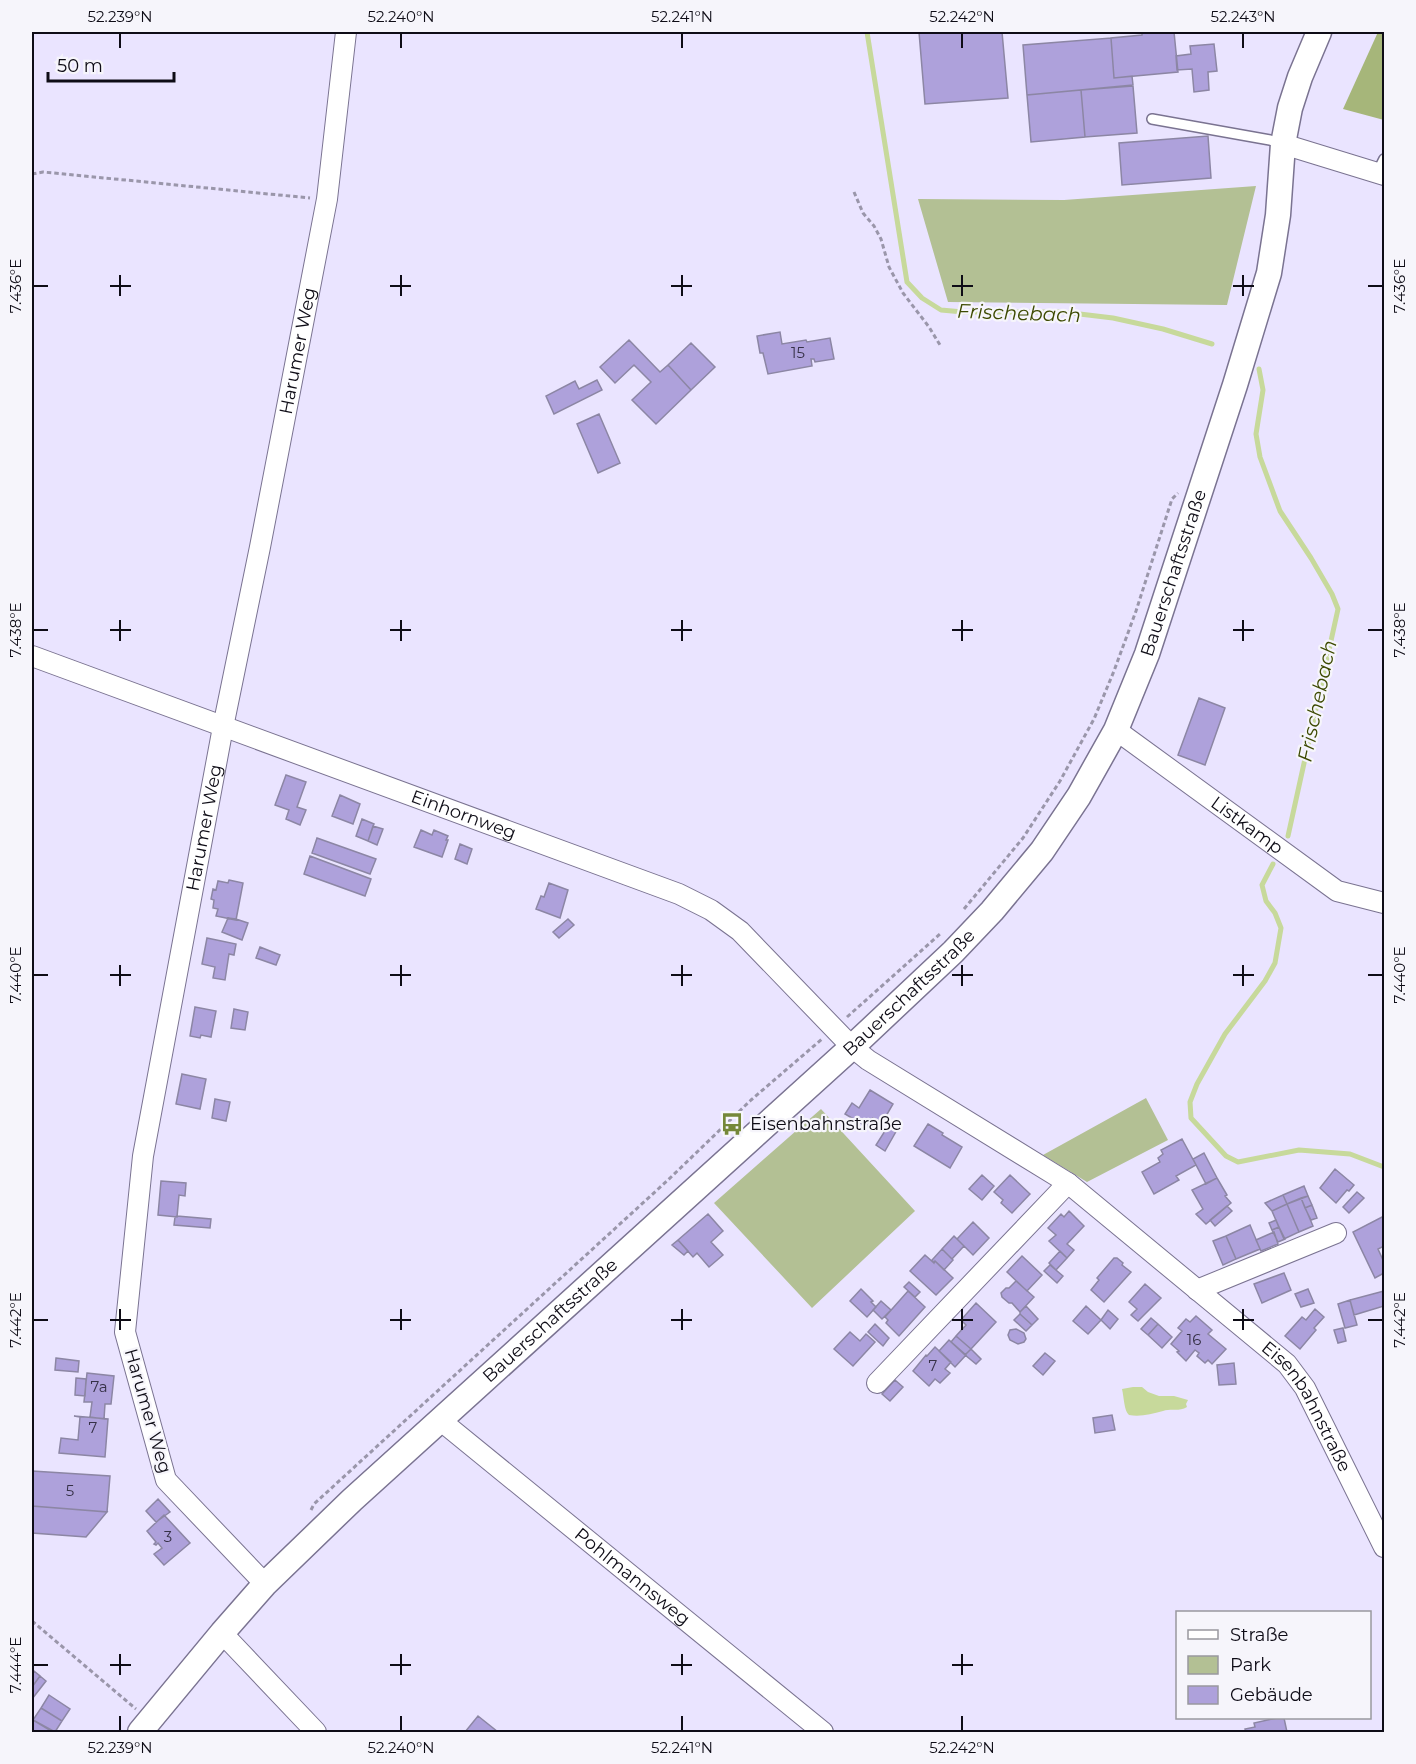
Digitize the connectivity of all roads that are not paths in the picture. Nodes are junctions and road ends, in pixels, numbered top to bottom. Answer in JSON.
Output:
{"nodes":[{"id":1,"x":346,"y":32,"type":"edge"},
{"id":2,"x":1319,"y":32,"type":"edge"},
{"id":3,"x":1152,"y":119,"type":"dead end"},
{"id":4,"x":1283,"y":144,"type":"junction"},
{"id":5,"x":1382,"y":169,"type":"edge"},
{"id":6,"x":32,"y":656,"type":"edge"},
{"id":7,"x":223,"y":727,"type":"junction"},
{"id":8,"x":1116,"y":730,"type":"junction"},
{"id":9,"x":1384,"y":903,"type":"edge"},
{"id":10,"x":852,"y":1047,"type":"junction"},
{"id":11,"x":1068,"y":1183,"type":"junction"},
{"id":12,"x":1336,"y":1233,"type":"dead end"},
{"id":13,"x":1197,"y":1290,"type":"junction"},
{"id":14,"x":877,"y":1383,"type":"dead end"},
{"id":15,"x":440,"y":1419,"type":"junction"},
{"id":16,"x":1384,"y":1547,"type":"edge"},
{"id":17,"x":265,"y":1584,"type":"junction"},
{"id":18,"x":222,"y":1633,"type":"junction"},
{"id":19,"x":145,"y":1726,"type":"edge"},
{"id":20,"x":316,"y":1732,"type":"edge"},
{"id":21,"x":823,"y":1732,"type":"edge"}],
"edges":[{"from":1,"to":7,"type":"street","name":"Harumer Weg"},
{"from":2,"to":4,"type":"street","name":"Bauerschaftsstraße"},
{"from":3,"to":4,"type":"lane"},
{"from":4,"to":5,"type":"street"},
{"from":4,"to":8,"type":"street","name":"Bauerschaftsstraße"},
{"from":6,"to":7,"type":"street","name":"Einhornweg"},
{"from":7,"to":10,"type":"street","name":"Einhornweg"},
{"from":7,"to":17,"type":"street","name":"Harumer Weg"},
{"from":8,"to":9,"type":"street","name":"Listkamp"},
{"from":8,"to":10,"type":"street","name":"Bauerschaftsstraße"},
{"from":10,"to":11,"type":"street","name":"Eisenbahnstraße"},
{"from":10,"to":15,"type":"street","name":"Bauerschaftsstraße"},
{"from":11,"to":13,"type":"street","name":"Eisenbahnstraße"},
{"from":11,"to":14,"type":"street"},
{"from":12,"to":13,"type":"street"},
{"from":13,"to":16,"type":"street","name":"Eisenbahnstraße"},
{"from":15,"to":17,"type":"street","name":"Bauerschaftsstraße"},
{"from":15,"to":21,"type":"street","name":"Pohlmannsweg"},
{"from":17,"to":18,"type":"street","name":"Bauerschaftsstraße"},
{"from":18,"to":19,"type":"street","name":"Bauerschaftsstraße"},
{"from":18,"to":20,"type":"street"}]}
